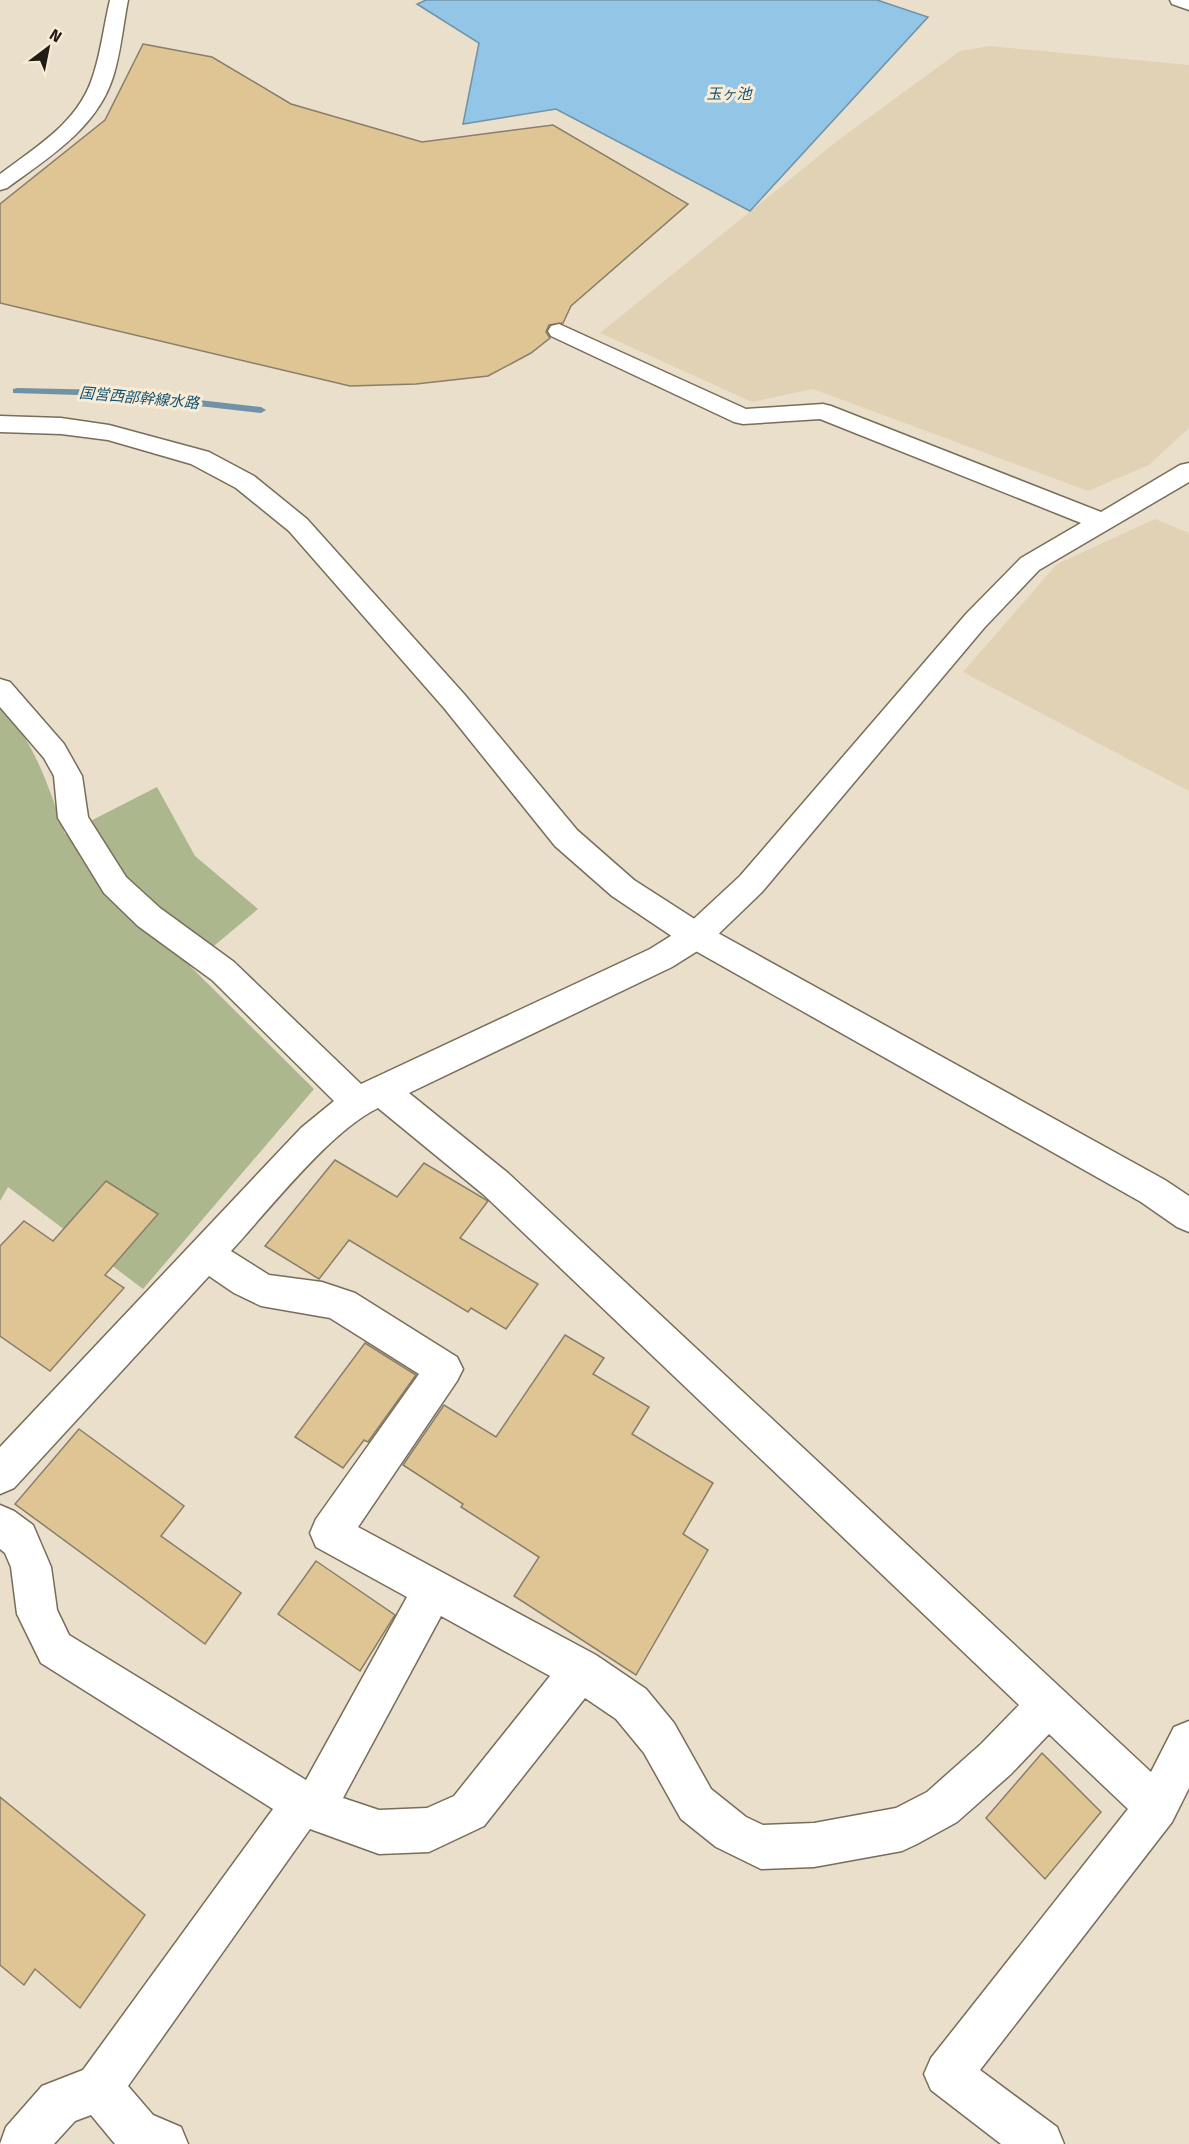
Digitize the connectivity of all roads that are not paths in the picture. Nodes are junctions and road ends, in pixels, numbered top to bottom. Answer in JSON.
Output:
{"nodes":[{"id":1,"x":119,"y":0,"type":"edge"},
{"id":2,"x":1179,"y":0,"type":"edge"},
{"id":3,"x":1189,"y":4,"type":"edge"},
{"id":4,"x":0,"y":184,"type":"edge"},
{"id":5,"x":559,"y":331,"type":"dead end"},
{"id":6,"x":0,"y":424,"type":"edge"},
{"id":7,"x":1189,"y":471,"type":"edge"},
{"id":8,"x":1103,"y":522,"type":"junction"},
{"id":9,"x":0,"y":689,"type":"edge"},
{"id":10,"x":696,"y":936,"type":"junction"},
{"id":11,"x":369,"y":1096,"type":"junction"},
{"id":12,"x":1189,"y":1216,"type":"edge"},
{"id":13,"x":206,"y":1254,"type":"junction"},
{"id":14,"x":0,"y":1475,"type":"edge"},
{"id":15,"x":0,"y":1525,"type":"edge"},
{"id":16,"x":434,"y":1590,"type":"junction"},
{"id":17,"x":581,"y":1670,"type":"junction"},
{"id":18,"x":1048,"y":1704,"type":"junction"},
{"id":19,"x":1189,"y":1742,"type":"edge"},
{"id":20,"x":308,"y":1806,"type":"junction"},
{"id":21,"x":1157,"y":1807,"type":"junction"},
{"id":22,"x":99,"y":2088,"type":"junction"},
{"id":23,"x":23,"y":2144,"type":"edge"},
{"id":24,"x":164,"y":2144,"type":"edge"},
{"id":25,"x":1040,"y":2144,"type":"edge"}],
"edges":[{"from":1,"to":4,"type":"street"},
{"from":2,"to":3,"type":"street"},
{"from":5,"to":8,"type":"street"},
{"from":6,"to":10,"type":"street"},
{"from":7,"to":8,"type":"street"},
{"from":8,"to":10,"type":"street"},
{"from":9,"to":11,"type":"street"},
{"from":10,"to":11,"type":"street"},
{"from":10,"to":12,"type":"street"},
{"from":11,"to":13,"type":"street"},
{"from":11,"to":18,"type":"street"},
{"from":13,"to":14,"type":"street"},
{"from":13,"to":16,"type":"street"},
{"from":15,"to":20,"type":"street"},
{"from":16,"to":17,"type":"street"},
{"from":16,"to":20,"type":"street"},
{"from":17,"to":18,"type":"street"},
{"from":17,"to":20,"type":"street"},
{"from":18,"to":21,"type":"street"},
{"from":19,"to":21,"type":"street"},
{"from":20,"to":22,"type":"street"},
{"from":21,"to":25,"type":"street"},
{"from":22,"to":23,"type":"street"},
{"from":22,"to":24,"type":"street"}]}
